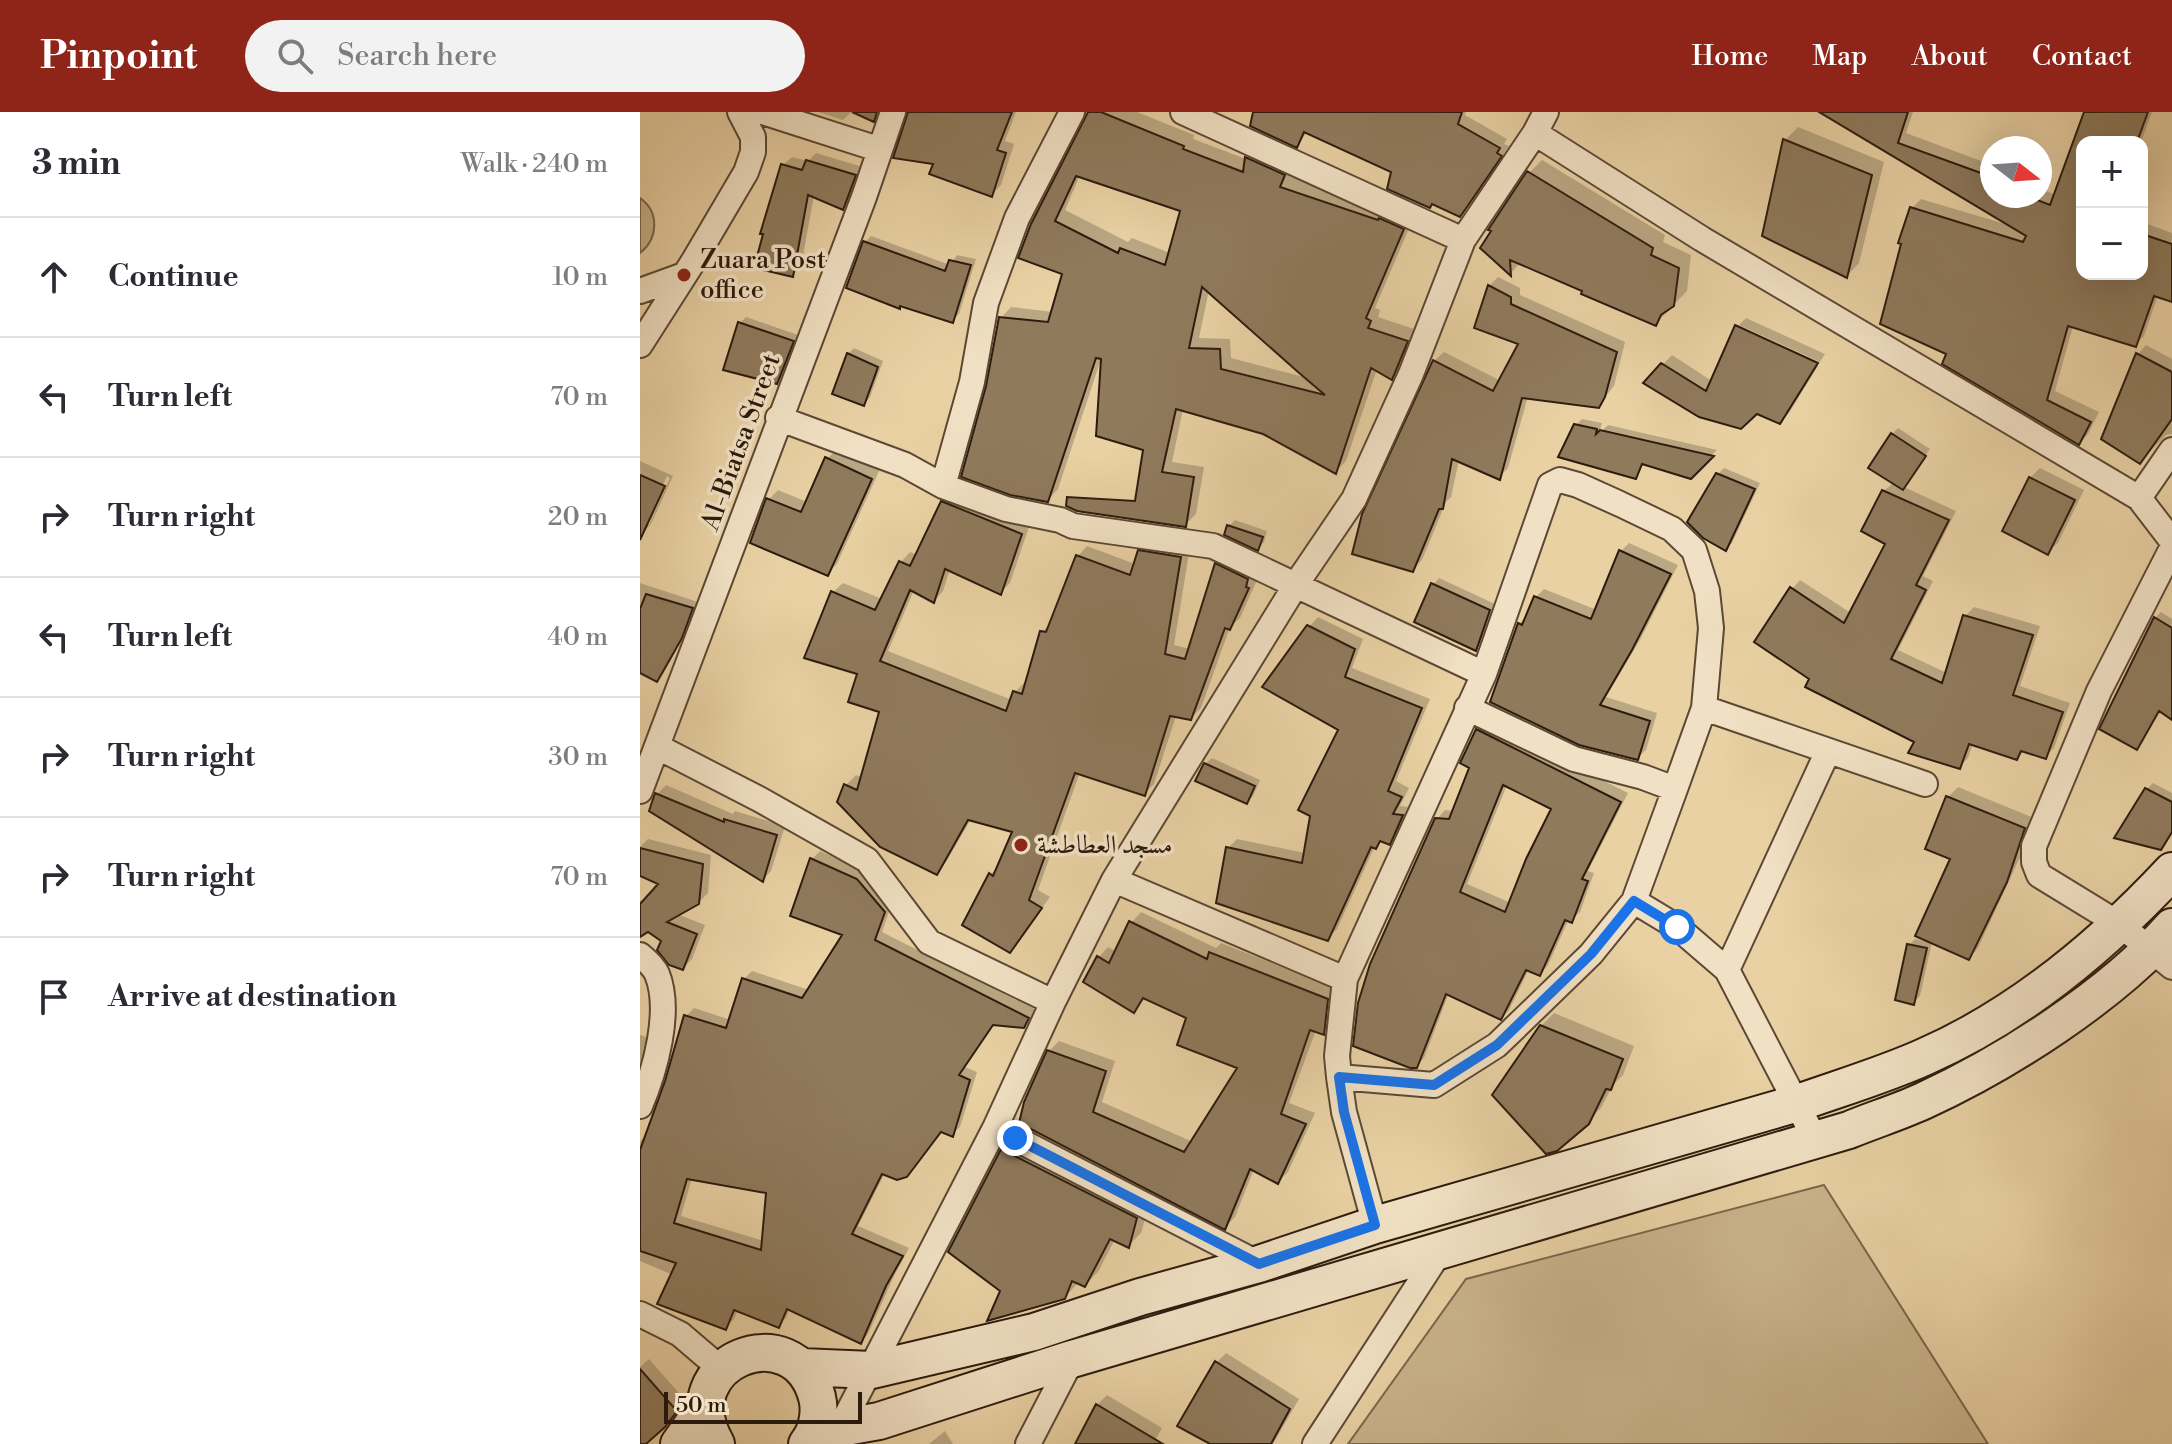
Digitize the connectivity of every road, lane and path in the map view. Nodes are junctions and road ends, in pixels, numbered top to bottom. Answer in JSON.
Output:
{"nodes":[{"id":1,"x":740,"y":112,"type":"edge"},
{"id":2,"x":763,"y":112,"type":"edge"},
{"id":3,"x":893,"y":112,"type":"edge"},
{"id":4,"x":1072,"y":112,"type":"edge"},
{"id":5,"x":1185,"y":112,"type":"edge"},
{"id":6,"x":1540,"y":122,"type":"edge"},
{"id":7,"x":878,"y":149,"type":"junction"},
{"id":8,"x":1463,"y":240,"type":"junction"},
{"id":9,"x":684,"y":275,"type":"junction"},
{"id":10,"x":640,"y":291,"type":"edge"},
{"id":11,"x":640,"y":345,"type":"edge"},
{"id":12,"x":778,"y":418,"type":"junction"},
{"id":13,"x":2172,"y":450,"type":"edge"},
{"id":14,"x":943,"y":486,"type":"junction"},
{"id":15,"x":2139,"y":498,"type":"junction"},
{"id":16,"x":2172,"y":541,"type":"edge"},
{"id":17,"x":2172,"y":548,"type":"edge"},
{"id":18,"x":1297,"y":583,"type":"junction"},
{"id":19,"x":1484,"y":674,"type":"junction"},
{"id":20,"x":1467,"y":708,"type":"junction"},
{"id":21,"x":1704,"y":708,"type":"junction"},
{"id":22,"x":1828,"y":751,"type":"junction"},
{"id":23,"x":650,"y":755,"type":"edge"},
{"id":24,"x":1925,"y":784,"type":"dead end"},
{"id":25,"x":1675,"y":789,"type":"junction"},
{"id":26,"x":640,"y":791,"type":"edge"},
{"id":27,"x":2172,"y":871,"type":"edge"},
{"id":28,"x":1114,"y":880,"type":"junction"},
{"id":29,"x":1634,"y":901,"type":"junction"},
{"id":30,"x":2119,"y":924,"type":"junction"},
{"id":31,"x":2165,"y":948,"type":"edge"},
{"id":32,"x":640,"y":955,"type":"edge"},
{"id":33,"x":1727,"y":970,"type":"junction"},
{"id":34,"x":1345,"y":979,"type":"junction"},
{"id":35,"x":1053,"y":1002,"type":"junction"},
{"id":36,"x":1339,"y":1077,"type":"junction"},
{"id":37,"x":1798,"y":1103,"type":"junction"},
{"id":38,"x":640,"y":1106,"type":"edge"},
{"id":39,"x":995,"y":1128,"type":"junction"},
{"id":40,"x":1815,"y":1139,"type":"junction"},
{"id":41,"x":1375,"y":1225,"type":"junction"},
{"id":42,"x":1441,"y":1250,"type":"junction"},
{"id":43,"x":1259,"y":1264,"type":"junction"},
{"id":44,"x":640,"y":1314,"type":"edge"},
{"id":45,"x":1072,"y":1359,"type":"junction"},
{"id":46,"x":801,"y":1367,"type":"junction"},
{"id":47,"x":721,"y":1369,"type":"junction"},
{"id":48,"x":872,"y":1370,"type":"junction"},
{"id":49,"x":704,"y":1409,"type":"junction"},
{"id":50,"x":820,"y":1437,"type":"edge"},
{"id":51,"x":679,"y":1444,"type":"edge"},
{"id":52,"x":716,"y":1444,"type":"edge"},
{"id":53,"x":1028,"y":1444,"type":"edge"},
{"id":54,"x":1315,"y":1444,"type":"edge"}],
"edges":[{"from":1,"to":9,"type":"street"},
{"from":2,"to":7,"type":"street"},
{"from":3,"to":7,"type":"street","name":"Al-Biatsa Street"},
{"from":4,"to":14,"type":"street"},
{"from":5,"to":8,"type":"street"},
{"from":6,"to":8,"type":"street"},
{"from":6,"to":15,"type":"street"},
{"from":7,"to":12,"type":"street","name":"Al-Biatsa Street"},
{"from":8,"to":18,"type":"street"},
{"from":9,"to":10,"type":"street"},
{"from":9,"to":11,"type":"street"},
{"from":12,"to":14,"type":"street"},
{"from":12,"to":23,"type":"street","name":"Al-Biatsa Street"},
{"from":13,"to":15,"type":"street"},
{"from":14,"to":18,"type":"street"},
{"from":15,"to":16,"type":"street"},
{"from":17,"to":30,"type":"street"},
{"from":18,"to":19,"type":"street"},
{"from":18,"to":28,"type":"street"},
{"from":19,"to":20,"type":"street"},
{"from":19,"to":21,"type":"street"},
{"from":20,"to":25,"type":"street"},
{"from":20,"to":34,"type":"street"},
{"from":21,"to":22,"type":"street"},
{"from":21,"to":25,"type":"street"},
{"from":22,"to":24,"type":"street"},
{"from":22,"to":33,"type":"street"},
{"from":23,"to":26,"type":"street","name":"Al-Biatsa Street"},
{"from":23,"to":35,"type":"street"},
{"from":25,"to":29,"type":"street"},
{"from":27,"to":30,"type":"street"},
{"from":28,"to":34,"type":"street"},
{"from":28,"to":35,"type":"street"},
{"from":29,"to":33,"type":"street"},
{"from":29,"to":36,"type":"street"},
{"from":30,"to":31,"type":"street"},
{"from":30,"to":37,"type":"street"},
{"from":31,"to":40,"type":"street"},
{"from":32,"to":38,"type":"street"},
{"from":33,"to":37,"type":"street"},
{"from":34,"to":36,"type":"street"},
{"from":35,"to":39,"type":"street"},
{"from":36,"to":41,"type":"street"},
{"from":37,"to":40,"type":"street"},
{"from":37,"to":41,"type":"street"},
{"from":39,"to":43,"type":"street"},
{"from":39,"to":48,"type":"street"},
{"from":40,"to":42,"type":"street"},
{"from":41,"to":43,"type":"street"},
{"from":42,"to":45,"type":"street"},
{"from":42,"to":54,"type":"street"},
{"from":43,"to":48,"type":"street"},
{"from":44,"to":47,"type":"street"},
{"from":45,"to":50,"type":"street"},
{"from":45,"to":53,"type":"street"},
{"from":46,"to":47,"type":"street"},
{"from":46,"to":48,"type":"street"},
{"from":46,"to":50,"type":"street"},
{"from":47,"to":49,"type":"street"},
{"from":48,"to":50,"type":"street"},
{"from":49,"to":51,"type":"street"},
{"from":49,"to":52,"type":"street"}]}
